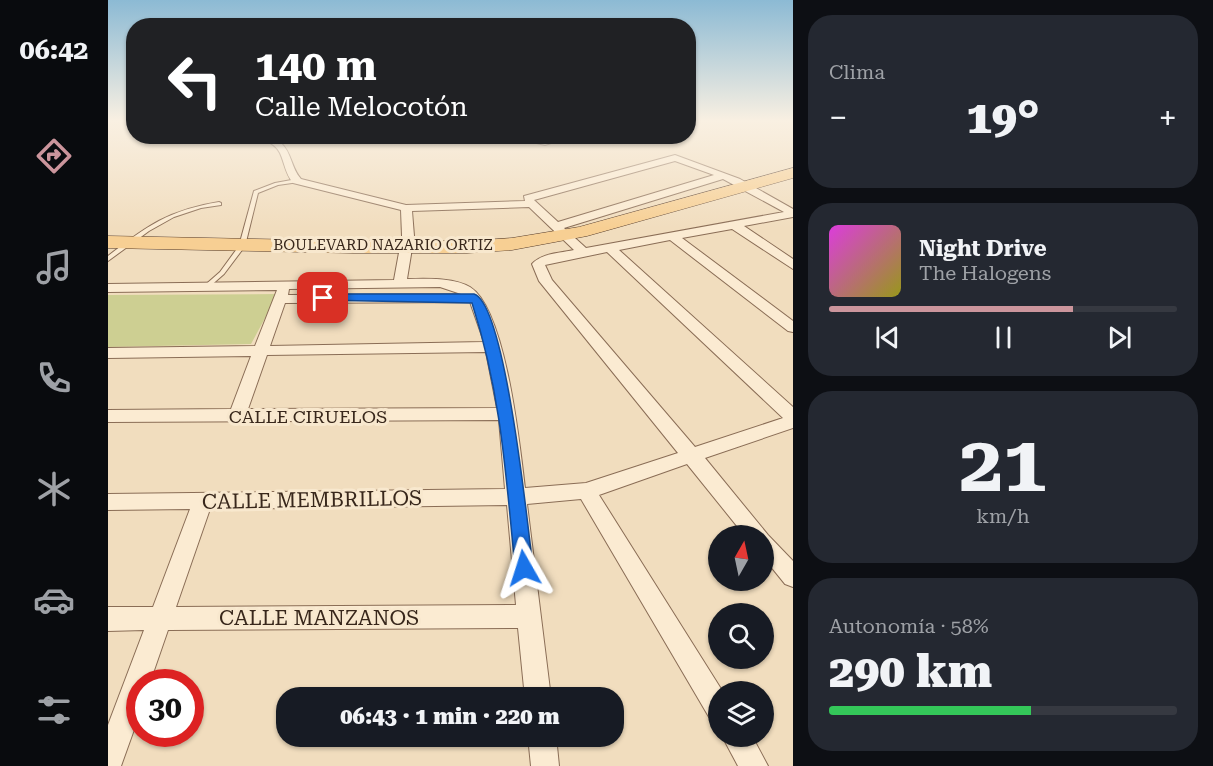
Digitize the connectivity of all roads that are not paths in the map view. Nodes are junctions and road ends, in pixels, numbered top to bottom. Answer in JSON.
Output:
{"nodes":[{"id":1,"x":286,"y":157,"type":"edge"},
{"id":2,"x":793,"y":173,"type":"edge"},
{"id":3,"x":721,"y":176,"type":"junction"},
{"id":4,"x":297,"y":181,"type":"junction"},
{"id":5,"x":793,"y":183,"type":"edge"},
{"id":6,"x":749,"y":189,"type":"junction"},
{"id":7,"x":530,"y":201,"type":"junction"},
{"id":8,"x":219,"y":204,"type":"dead end"},
{"id":9,"x":406,"y":208,"type":"junction"},
{"id":10,"x":793,"y":214,"type":"edge"},
{"id":11,"x":734,"y":225,"type":"junction"},
{"id":12,"x":672,"y":236,"type":"junction"},
{"id":13,"x":570,"y":239,"type":"junction"},
{"id":14,"x":115,"y":248,"type":"edge"},
{"id":15,"x":610,"y":248,"type":"junction"},
{"id":16,"x":240,"y":250,"type":"junction"},
{"id":17,"x":404,"y":251,"type":"junction"},
{"id":18,"x":793,"y":265,"type":"edge"},
{"id":19,"x":400,"y":283,"type":"junction"},
{"id":20,"x":206,"y":287,"type":"junction"},
{"id":21,"x":108,"y":288,"type":"edge"},
{"id":22,"x":282,"y":293,"type":"junction"},
{"id":23,"x":474,"y":298,"type":"junction"},
{"id":24,"x":793,"y":328,"type":"edge"},
{"id":25,"x":493,"y":347,"type":"junction"},
{"id":26,"x":260,"y":351,"type":"junction"},
{"id":27,"x":108,"y":353,"type":"edge"},
{"id":28,"x":507,"y":414,"type":"junction"},
{"id":29,"x":108,"y":416,"type":"edge"},
{"id":30,"x":237,"y":416,"type":"junction"},
{"id":31,"x":793,"y":419,"type":"edge"},
{"id":32,"x":692,"y":458,"type":"junction"},
{"id":33,"x":586,"y":491,"type":"junction"},
{"id":34,"x":516,"y":497,"type":"junction"},
{"id":35,"x":203,"y":501,"type":"junction"},
{"id":36,"x":108,"y":502,"type":"edge"},
{"id":37,"x":749,"y":525,"type":"edge"},
{"id":38,"x":774,"y":555,"type":"edge"},
{"id":39,"x":793,"y":577,"type":"edge"},
{"id":40,"x":529,"y":616,"type":"junction"},
{"id":41,"x":108,"y":619,"type":"edge"},
{"id":42,"x":159,"y":619,"type":"junction"},
{"id":43,"x":537,"y":687,"type":"edge"},
{"id":44,"x":708,"y":692,"type":"edge"},
{"id":45,"x":543,"y":747,"type":"edge"},
{"id":46,"x":743,"y":747,"type":"edge"},
{"id":47,"x":108,"y":763,"type":"edge"},
{"id":48,"x":546,"y":766,"type":"edge"},
{"id":49,"x":754,"y":766,"type":"edge"}],
"edges":[{"from":1,"to":4,"type":"street"},
{"from":2,"to":6,"type":"main road","name":"BOULEVARD NAZARIO ORTIZ"},
{"from":3,"to":6,"type":"street"},
{"from":3,"to":7,"type":"street"},
{"from":3,"to":13,"type":"street"},
{"from":4,"to":9,"type":"street"},
{"from":4,"to":16,"type":"lane"},
{"from":5,"to":6,"type":"main road","name":"BOULEVARD NAZARIO ORTIZ"},
{"from":6,"to":10,"type":"street"},
{"from":6,"to":13,"type":"main road","name":"BOULEVARD NAZARIO ORTIZ"},
{"from":7,"to":9,"type":"street"},
{"from":7,"to":13,"type":"street"},
{"from":8,"to":14,"type":"lane"},
{"from":9,"to":17,"type":"street"},
{"from":10,"to":11,"type":"street"},
{"from":11,"to":12,"type":"street"},
{"from":11,"to":18,"type":"street"},
{"from":12,"to":15,"type":"street"},
{"from":12,"to":24,"type":"street"},
{"from":13,"to":15,"type":"street"},
{"from":13,"to":17,"type":"main road","name":"BOULEVARD NAZARIO ORTIZ"},
{"from":13,"to":32,"type":"street"},
{"from":14,"to":16,"type":"main road","name":"BOULEVARD NAZARIO ORTIZ"},
{"from":15,"to":31,"type":"street"},
{"from":16,"to":17,"type":"main road","name":"BOULEVARD NAZARIO ORTIZ"},
{"from":16,"to":20,"type":"lane"},
{"from":17,"to":19,"type":"street"},
{"from":19,"to":22,"type":"street"},
{"from":19,"to":23,"type":"street"},
{"from":20,"to":21,"type":"street"},
{"from":20,"to":22,"type":"street"},
{"from":22,"to":23,"type":"street"},
{"from":22,"to":26,"type":"street"},
{"from":23,"to":25,"type":"street"},
{"from":25,"to":26,"type":"street"},
{"from":25,"to":28,"type":"street"},
{"from":26,"to":27,"type":"street"},
{"from":26,"to":30,"type":"street"},
{"from":28,"to":30,"type":"street","name":"CALLE CIRUELOS"},
{"from":28,"to":34,"type":"street"},
{"from":29,"to":30,"type":"street","name":"CALLE CIRUELOS"},
{"from":31,"to":32,"type":"street","name":"CALLE MEMBRILLOS"},
{"from":32,"to":33,"type":"street","name":"CALLE MEMBRILLOS"},
{"from":32,"to":37,"type":"street"},
{"from":33,"to":34,"type":"street","name":"CALLE MEMBRILLOS"},
{"from":33,"to":44,"type":"street"},
{"from":34,"to":35,"type":"street","name":"CALLE MEMBRILLOS"},
{"from":34,"to":40,"type":"street"},
{"from":35,"to":36,"type":"street","name":"CALLE MEMBRILLOS"},
{"from":35,"to":42,"type":"street"},
{"from":38,"to":39,"type":"street"},
{"from":40,"to":42,"type":"street","name":"CALLE MANZANOS"},
{"from":40,"to":43,"type":"street"},
{"from":41,"to":42,"type":"street","name":"CALLE MANZANOS"},
{"from":42,"to":47,"type":"street"},
{"from":45,"to":48,"type":"street"},
{"from":46,"to":49,"type":"street"}]}
